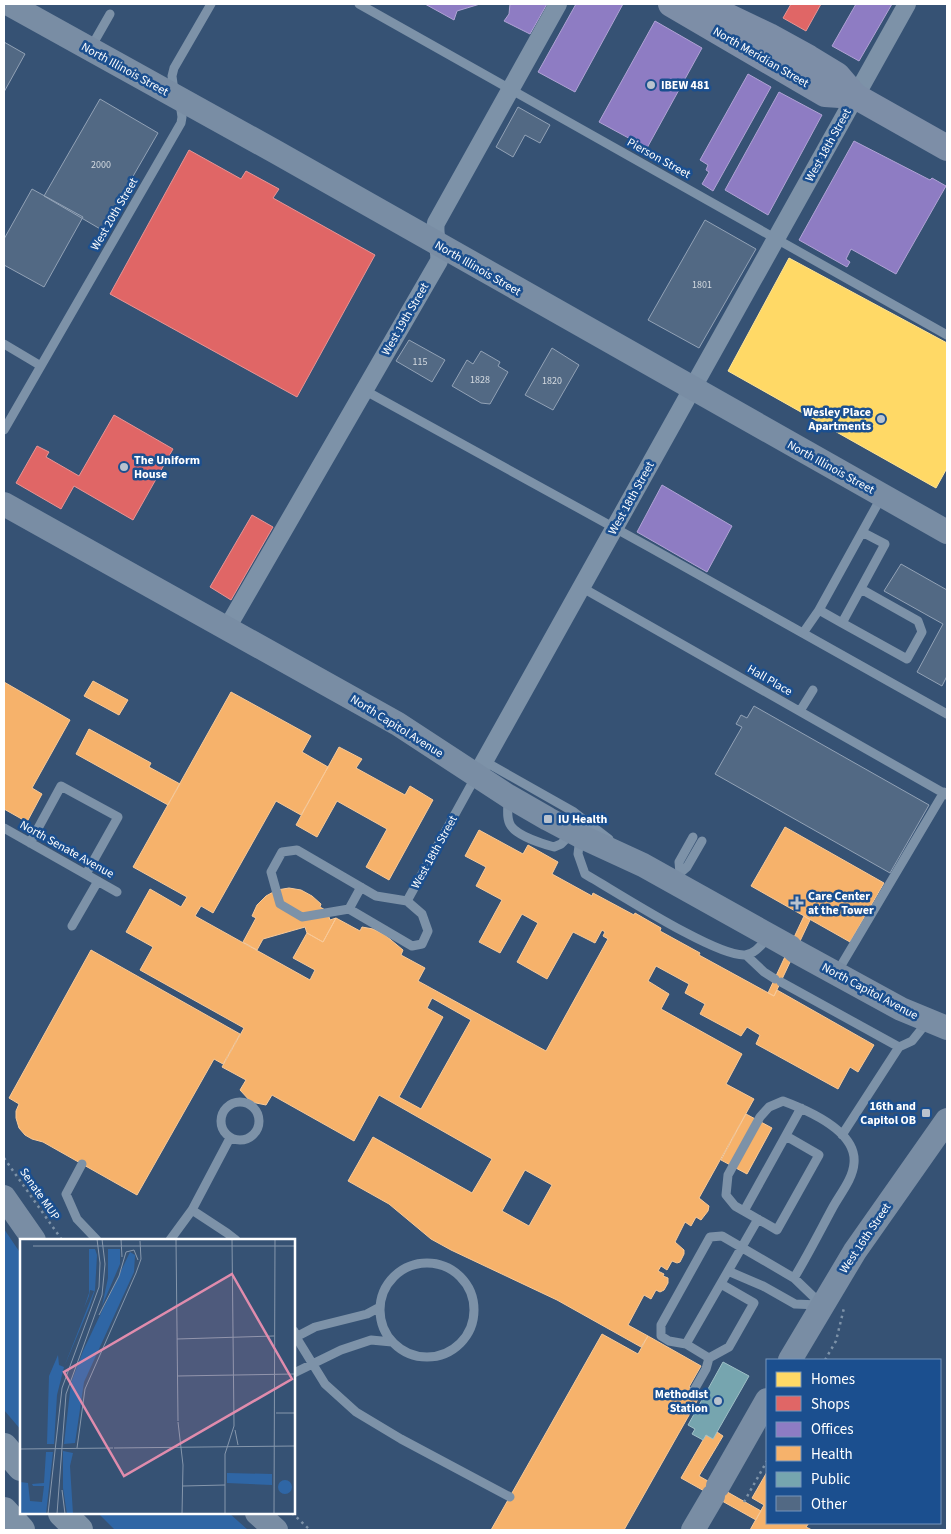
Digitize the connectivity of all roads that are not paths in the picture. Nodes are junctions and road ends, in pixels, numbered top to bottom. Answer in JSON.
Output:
{"nodes":[{"id":1,"x":9,"y":4,"type":"edge"},
{"id":2,"x":210,"y":4,"type":"edge"},
{"id":3,"x":359,"y":4,"type":"edge"},
{"id":4,"x":558,"y":4,"type":"edge"},
{"id":5,"x":671,"y":4,"type":"edge"},
{"id":6,"x":702,"y":4,"type":"edge"},
{"id":7,"x":907,"y":4,"type":"edge"},
{"id":8,"x":110,"y":14,"type":"dead end"},
{"id":9,"x":90,"y":49,"type":"junction"},
{"id":10,"x":510,"y":89,"type":"junction"},
{"id":11,"x":855,"y":96,"type":"junction"},
{"id":12,"x":177,"y":98,"type":"junction"},
{"id":13,"x":947,"y":148,"type":"edge"},
{"id":14,"x":776,"y":238,"type":"junction"},
{"id":15,"x":437,"y":244,"type":"junction"},
{"id":16,"x":947,"y":335,"type":"edge"},
{"id":17,"x":4,"y":344,"type":"edge"},
{"id":18,"x":41,"y":366,"type":"junction"},
{"id":19,"x":692,"y":389,"type":"junction"},
{"id":20,"x":364,"y":390,"type":"junction"},
{"id":21,"x":4,"y":430,"type":"edge"},
{"id":22,"x":882,"y":496,"type":"junction"},
{"id":23,"x":4,"y":504,"type":"edge"},
{"id":24,"x":614,"y":528,"type":"junction"},
{"id":25,"x":862,"y":532,"type":"junction"},
{"id":26,"x":947,"y":532,"type":"edge"},
{"id":27,"x":581,"y":588,"type":"junction"},
{"id":28,"x":861,"y":589,"type":"junction"},
{"id":29,"x":819,"y":610,"type":"junction"},
{"id":30,"x":842,"y":623,"type":"junction"},
{"id":31,"x":227,"y":628,"type":"junction"},
{"id":32,"x":803,"y":633,"type":"junction"},
{"id":33,"x":813,"y":690,"type":"dead end"},
{"id":34,"x":800,"y":711,"type":"junction"},
{"id":35,"x":947,"y":714,"type":"edge"},
{"id":36,"x":480,"y":768,"type":"junction"},
{"id":37,"x":945,"y":793,"type":"edge"},
{"id":38,"x":4,"y":828,"type":"edge"},
{"id":39,"x":577,"y":834,"type":"junction"},
{"id":40,"x":697,"y":839,"type":"dead end"},
{"id":41,"x":30,"y":843,"type":"junction"},
{"id":42,"x":643,"y":865,"type":"junction"},
{"id":43,"x":86,"y":874,"type":"junction"},
{"id":44,"x":677,"y":878,"type":"junction"},
{"id":45,"x":98,"y":881,"type":"junction"},
{"id":46,"x":361,"y":887,"type":"junction"},
{"id":47,"x":117,"y":892,"type":"dead end"},
{"id":48,"x":407,"y":901,"type":"junction"},
{"id":49,"x":349,"y":909,"type":"junction"},
{"id":50,"x":72,"y":926,"type":"dead end"},
{"id":51,"x":785,"y":945,"type":"junction"},
{"id":52,"x":746,"y":955,"type":"junction"},
{"id":53,"x":836,"y":974,"type":"junction"},
{"id":54,"x":938,"y":1024,"type":"edge"},
{"id":55,"x":899,"y":1046,"type":"junction"},
{"id":56,"x":801,"y":1108,"type":"junction"},
{"id":57,"x":947,"y":1120,"type":"edge"},
{"id":58,"x":842,"y":1135,"type":"junction"},
{"id":59,"x":786,"y":1136,"type":"junction"},
{"id":60,"x":230,"y":1138,"type":"junction"},
{"id":61,"x":82,"y":1164,"type":"dead end"},
{"id":62,"x":4,"y":1197,"type":"edge"},
{"id":63,"x":192,"y":1210,"type":"junction"},
{"id":64,"x":744,"y":1211,"type":"junction"},
{"id":65,"x":758,"y":1219,"type":"junction"},
{"id":66,"x":33,"y":1239,"type":"edge"},
{"id":67,"x":96,"y":1239,"type":"edge"},
{"id":68,"x":171,"y":1239,"type":"edge"},
{"id":69,"x":235,"y":1239,"type":"edge"},
{"id":70,"x":741,"y":1248,"type":"junction"},
{"id":71,"x":728,"y":1271,"type":"junction"},
{"id":72,"x":794,"y":1278,"type":"junction"},
{"id":73,"x":721,"y":1284,"type":"junction"},
{"id":74,"x":380,"y":1306,"type":"junction"},
{"id":75,"x":833,"y":1307,"type":"junction"},
{"id":76,"x":295,"y":1335,"type":"edge"},
{"id":77,"x":295,"y":1337,"type":"edge"},
{"id":78,"x":392,"y":1342,"type":"junction"},
{"id":79,"x":686,"y":1344,"type":"junction"},
{"id":80,"x":709,"y":1358,"type":"junction"},
{"id":81,"x":791,"y":1359,"type":"edge"},
{"id":82,"x":313,"y":1364,"type":"junction"},
{"id":83,"x":295,"y":1373,"type":"edge"},
{"id":84,"x":694,"y":1390,"type":"dead end"},
{"id":85,"x":766,"y":1402,"type":"edge"},
{"id":86,"x":4,"y":1446,"type":"edge"},
{"id":87,"x":20,"y":1465,"type":"edge"},
{"id":88,"x":510,"y":1497,"type":"dead end"},
{"id":89,"x":4,"y":1511,"type":"edge"},
{"id":90,"x":63,"y":1514,"type":"edge"},
{"id":91,"x":259,"y":1514,"type":"edge"},
{"id":92,"x":21,"y":1530,"type":"edge"},
{"id":93,"x":79,"y":1530,"type":"edge"},
{"id":94,"x":276,"y":1530,"type":"edge"},
{"id":95,"x":693,"y":1530,"type":"edge"}],
"edges":[{"from":1,"to":9,"type":"main road","name":"North Illinois Street"},
{"from":2,"to":12,"type":"lane","name":"West 20th Street"},
{"from":3,"to":10,"type":"lane","name":"Pierson Street"},
{"from":4,"to":10,"type":"street","name":"West 19th Street"},
{"from":5,"to":11,"type":"main road","name":"North Meridian Street"},
{"from":6,"to":11,"type":"main road","name":"North Meridian Street"},
{"from":7,"to":11,"type":"street","name":"West 18th Street"},
{"from":8,"to":9,"type":"lane"},
{"from":9,"to":12,"type":"main road","name":"North Illinois Street"},
{"from":10,"to":14,"type":"lane","name":"Pierson Street"},
{"from":10,"to":15,"type":"street","name":"West 19th Street"},
{"from":11,"to":13,"type":"main road","name":"North Meridian Street"},
{"from":11,"to":14,"type":"street","name":"West 18th Street"},
{"from":12,"to":15,"type":"main road","name":"North Illinois Street"},
{"from":12,"to":18,"type":"lane","name":"West 20th Street"},
{"from":14,"to":16,"type":"lane","name":"Pierson Street"},
{"from":14,"to":19,"type":"street","name":"West 18th Street"},
{"from":15,"to":19,"type":"main road","name":"North Illinois Street"},
{"from":15,"to":20,"type":"street","name":"West 19th Street"},
{"from":17,"to":18,"type":"lane"},
{"from":18,"to":21,"type":"lane","name":"West 20th Street"},
{"from":19,"to":22,"type":"main road","name":"North Illinois Street"},
{"from":19,"to":24,"type":"street","name":"West 18th Street"},
{"from":20,"to":24,"type":"lane"},
{"from":20,"to":31,"type":"street","name":"West 19th Street"},
{"from":22,"to":25,"type":"lane"},
{"from":22,"to":26,"type":"main road","name":"North Illinois Street"},
{"from":23,"to":31,"type":"main road","name":"North Capitol Avenue"},
{"from":24,"to":27,"type":"street","name":"West 18th Street"},
{"from":24,"to":32,"type":"lane"},
{"from":25,"to":28,"type":"lane"},
{"from":25,"to":29,"type":"lane"},
{"from":27,"to":34,"type":"lane","name":"Hall Place"},
{"from":27,"to":36,"type":"street","name":"West 18th Street"},
{"from":28,"to":30,"type":"lane"},
{"from":28,"to":30,"type":"lane"},
{"from":29,"to":30,"type":"lane"},
{"from":29,"to":32,"type":"lane"},
{"from":31,"to":36,"type":"main road","name":"North Capitol Avenue"},
{"from":32,"to":35,"type":"lane"},
{"from":33,"to":34,"type":"lane"},
{"from":34,"to":37,"type":"lane","name":"Hall Place"},
{"from":36,"to":39,"type":"main road","name":"North Capitol Avenue"},
{"from":36,"to":42,"type":"lane"},
{"from":36,"to":48,"type":"lane","name":"West 18th Street"},
{"from":37,"to":53,"type":"lane"},
{"from":38,"to":41,"type":"lane","name":"North Senate Avenue"},
{"from":39,"to":42,"type":"main road","name":"North Capitol Avenue"},
{"from":39,"to":52,"type":"lane"},
{"from":40,"to":44,"type":"lane"},
{"from":41,"to":43,"type":"lane","name":"North Senate Avenue"},
{"from":41,"to":43,"type":"lane"},
{"from":42,"to":44,"type":"main road","name":"North Capitol Avenue"},
{"from":43,"to":45,"type":"lane","name":"North Senate Avenue"},
{"from":44,"to":51,"type":"main road","name":"North Capitol Avenue"},
{"from":45,"to":47,"type":"lane","name":"North Senate Avenue"},
{"from":45,"to":50,"type":"lane"},
{"from":46,"to":48,"type":"lane","name":"West 18th Street"},
{"from":46,"to":49,"type":"lane"},
{"from":46,"to":49,"type":"lane","name":"West 18th Street"},
{"from":48,"to":49,"type":"lane","name":"West 18th Street"},
{"from":51,"to":52,"type":"lane"},
{"from":51,"to":53,"type":"main road","name":"North Capitol Avenue"},
{"from":52,"to":55,"type":"lane"},
{"from":53,"to":54,"type":"main road","name":"North Capitol Avenue"},
{"from":54,"to":55,"type":"lane"},
{"from":55,"to":58,"type":"lane"},
{"from":56,"to":58,"type":"lane"},
{"from":56,"to":59,"type":"lane"},
{"from":56,"to":64,"type":"lane"},
{"from":57,"to":75,"type":"main road","name":"West 16th Street"},
{"from":58,"to":72,"type":"lane"},
{"from":59,"to":64,"type":"lane"},
{"from":59,"to":65,"type":"lane"},
{"from":60,"to":60,"type":"lane"},
{"from":60,"to":63,"type":"lane"},
{"from":61,"to":67,"type":"lane"},
{"from":62,"to":66,"type":"main road"},
{"from":63,"to":68,"type":"lane"},
{"from":63,"to":69,"type":"lane"},
{"from":64,"to":65,"type":"lane"},
{"from":65,"to":70,"type":"lane"},
{"from":70,"to":71,"type":"lane"},
{"from":70,"to":72,"type":"lane"},
{"from":70,"to":79,"type":"lane"},
{"from":71,"to":73,"type":"lane"},
{"from":71,"to":75,"type":"lane"},
{"from":72,"to":75,"type":"lane"},
{"from":73,"to":79,"type":"lane"},
{"from":73,"to":80,"type":"lane"},
{"from":74,"to":76,"type":"lane"},
{"from":74,"to":78,"type":"lane"},
{"from":74,"to":78,"type":"lane"},
{"from":75,"to":81,"type":"main road","name":"West 16th Street"},
{"from":77,"to":82,"type":"lane"},
{"from":78,"to":82,"type":"lane"},
{"from":79,"to":80,"type":"lane"},
{"from":80,"to":84,"type":"lane"},
{"from":82,"to":83,"type":"lane"},
{"from":82,"to":88,"type":"lane"},
{"from":85,"to":95,"type":"main road"},
{"from":86,"to":87,"type":"highway"},
{"from":89,"to":92,"type":"highway"},
{"from":90,"to":93,"type":"highway"},
{"from":91,"to":94,"type":"main road"}]}
